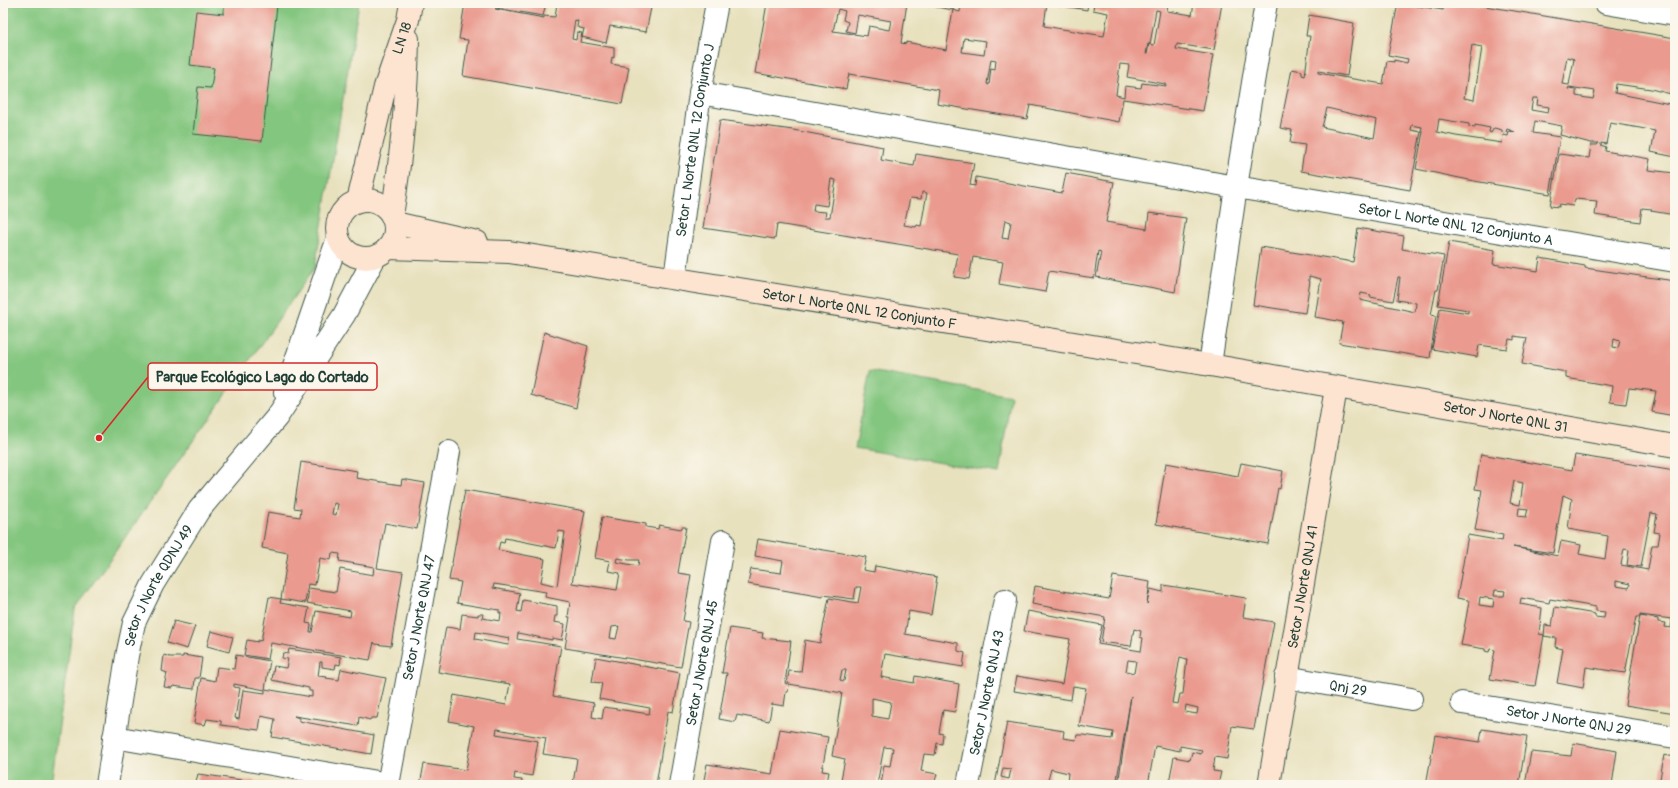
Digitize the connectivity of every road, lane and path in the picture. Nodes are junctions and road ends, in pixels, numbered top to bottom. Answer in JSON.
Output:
{"nodes":[{"id":1,"x":717,"y":3,"type":"edge"},
{"id":2,"x":1266,"y":3,"type":"edge"},
{"id":3,"x":1606,"y":3,"type":"edge"},
{"id":4,"x":410,"y":11,"type":"edge"},
{"id":5,"x":1675,"y":15,"type":"edge"},
{"id":6,"x":700,"y":93,"type":"junction"},
{"id":7,"x":1236,"y":187,"type":"junction"},
{"id":8,"x":358,"y":201,"type":"junction"},
{"id":9,"x":393,"y":220,"type":"junction"},
{"id":10,"x":338,"y":238,"type":"junction"},
{"id":11,"x":509,"y":252,"type":"junction"},
{"id":12,"x":382,"y":253,"type":"junction"},
{"id":13,"x":1675,"y":261,"type":"edge"},
{"id":14,"x":675,"y":278,"type":"junction"},
{"id":15,"x":1210,"y":365,"type":"junction"},
{"id":16,"x":1336,"y":388,"type":"junction"},
{"id":17,"x":277,"y":418,"type":"junction"},
{"id":18,"x":1675,"y":446,"type":"edge"},
{"id":19,"x":448,"y":452,"type":"dead end"},
{"id":20,"x":723,"y":540,"type":"dead end"},
{"id":21,"x":1006,"y":600,"type":"dead end"},
{"id":22,"x":1286,"y":677,"type":"junction"},
{"id":23,"x":1411,"y":699,"type":"dead end"},
{"id":24,"x":1462,"y":703,"type":"dead end"},
{"id":25,"x":114,"y":737,"type":"junction"},
{"id":26,"x":1675,"y":737,"type":"edge"},
{"id":27,"x":388,"y":784,"type":"edge"},
{"id":28,"x":107,"y":785,"type":"edge"},
{"id":29,"x":680,"y":785,"type":"edge"},
{"id":30,"x":968,"y":785,"type":"edge"},
{"id":31,"x":1269,"y":785,"type":"edge"}],
"edges":[{"from":1,"to":6,"type":"street","name":"Setor L Norte QNL 12 Conjunto J"},
{"from":2,"to":7,"type":"street"},
{"from":3,"to":5,"type":"street"},
{"from":4,"to":8,"type":"street","name":"LN 18"},
{"from":4,"to":9,"type":"street","name":"LN 18"},
{"from":6,"to":7,"type":"street"},
{"from":6,"to":14,"type":"street","name":"Setor L Norte QNL 12 Conjunto J"},
{"from":7,"to":13,"type":"street","name":"Setor L Norte QNL 12 Conjunto A"},
{"from":7,"to":15,"type":"street"},
{"from":8,"to":9,"type":"street"},
{"from":8,"to":10,"type":"street"},
{"from":9,"to":11,"type":"street"},
{"from":9,"to":12,"type":"street"},
{"from":10,"to":12,"type":"street"},
{"from":10,"to":17,"type":"street"},
{"from":11,"to":12,"type":"street"},
{"from":11,"to":14,"type":"street","name":"Setor L Norte QNL 12 Conjunto F"},
{"from":12,"to":17,"type":"street"},
{"from":14,"to":15,"type":"street","name":"Setor L Norte QNL 12 Conjunto F"},
{"from":15,"to":16,"type":"street"},
{"from":16,"to":18,"type":"street","name":"Setor J Norte QNL 31"},
{"from":16,"to":22,"type":"street","name":"Setor J Norte QNJ 41"},
{"from":17,"to":25,"type":"street","name":"Setor J Norte QDNJ 49"},
{"from":19,"to":27,"type":"street","name":"Setor J Norte QNJ 47"},
{"from":20,"to":29,"type":"street","name":"Setor J Norte QNJ 45"},
{"from":21,"to":30,"type":"street","name":"Setor J Norte QNJ 43"},
{"from":22,"to":23,"type":"street","name":"Qnj 29"},
{"from":22,"to":31,"type":"street","name":"Setor J Norte QNJ 41"},
{"from":24,"to":26,"type":"street","name":"Setor J Norte QNJ 29"},
{"from":25,"to":27,"type":"street","name":"Setor J Norte QNJ 47"},
{"from":25,"to":28,"type":"street","name":"Setor J Norte QDNJ 49"}]}
